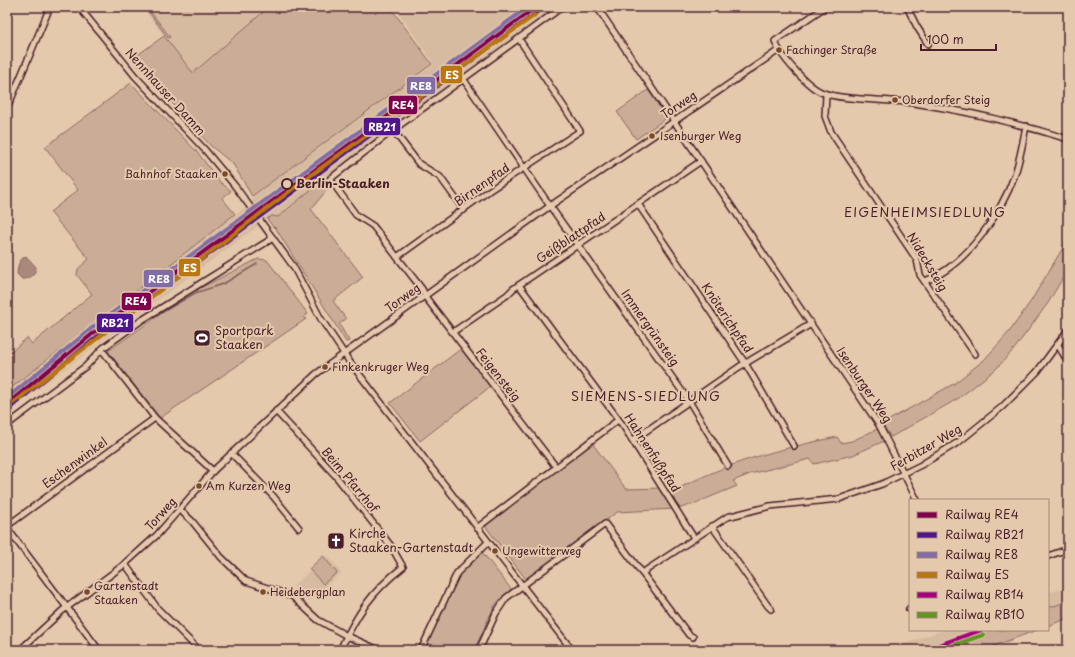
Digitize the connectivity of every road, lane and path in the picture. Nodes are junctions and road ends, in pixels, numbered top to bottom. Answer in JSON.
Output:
{"nodes":[{"id":1,"x":50,"y":7,"type":"edge"},
{"id":2,"x":79,"y":7,"type":"edge"},
{"id":3,"x":562,"y":7,"type":"edge"},
{"id":4,"x":597,"y":7,"type":"edge"},
{"id":5,"x":825,"y":7,"type":"edge"},
{"id":6,"x":907,"y":7,"type":"edge"},
{"id":7,"x":519,"y":39,"type":"junction"},
{"id":8,"x":928,"y":44,"type":"dead end"},
{"id":9,"x":779,"y":50,"type":"junction"},
{"id":10,"x":464,"y":80,"type":"junction"},
{"id":11,"x":826,"y":94,"type":"junction"},
{"id":12,"x":7,"y":109,"type":"edge"},
{"id":13,"x":674,"y":121,"type":"junction"},
{"id":14,"x":1026,"y":126,"type":"junction"},
{"id":15,"x":394,"y":130,"type":"junction"},
{"id":16,"x":1068,"y":139,"type":"edge"},
{"id":17,"x":701,"y":161,"type":"junction"},
{"id":18,"x":524,"y":168,"type":"junction"},
{"id":19,"x":638,"y":204,"type":"junction"},
{"id":20,"x":550,"y":206,"type":"junction"},
{"id":21,"x":464,"y":210,"type":"junction"},
{"id":22,"x":273,"y":238,"type":"junction"},
{"id":23,"x":578,"y":244,"type":"junction"},
{"id":24,"x":397,"y":257,"type":"junction"},
{"id":25,"x":925,"y":281,"type":"junction"},
{"id":26,"x":519,"y":284,"type":"junction"},
{"id":27,"x":425,"y":294,"type":"junction"},
{"id":28,"x":811,"y":324,"type":"junction"},
{"id":29,"x":1068,"y":330,"type":"edge"},
{"id":30,"x":453,"y":332,"type":"junction"},
{"id":31,"x":1058,"y":345,"type":"junction"},
{"id":32,"x":102,"y":350,"type":"junction"},
{"id":33,"x":344,"y":353,"type":"junction"},
{"id":34,"x":975,"y":354,"type":"dead end"},
{"id":35,"x":1068,"y":362,"type":"edge"},
{"id":36,"x":745,"y":363,"type":"junction"},
{"id":37,"x":689,"y":401,"type":"junction"},
{"id":38,"x":276,"y":411,"type":"junction"},
{"id":39,"x":154,"y":418,"type":"junction"},
{"id":40,"x":618,"y":420,"type":"junction"},
{"id":41,"x":7,"y":425,"type":"edge"},
{"id":42,"x":633,"y":440,"type":"junction"},
{"id":43,"x":794,"y":446,"type":"dead end"},
{"id":44,"x":231,"y":453,"type":"junction"},
{"id":45,"x":728,"y":466,"type":"dead end"},
{"id":46,"x":556,"y":467,"type":"junction"},
{"id":47,"x":213,"y":471,"type":"junction"},
{"id":48,"x":904,"y":474,"type":"junction"},
{"id":49,"x":916,"y":499,"type":"edge"},
{"id":50,"x":180,"y":510,"type":"junction"},
{"id":51,"x":712,"y":526,"type":"junction"},
{"id":52,"x":7,"y":527,"type":"edge"},
{"id":53,"x":299,"y":528,"type":"dead end"},
{"id":54,"x":477,"y":528,"type":"junction"},
{"id":55,"x":12,"y":536,"type":"junction"},
{"id":56,"x":694,"y":538,"type":"junction"},
{"id":57,"x":7,"y":540,"type":"edge"},
{"id":58,"x":488,"y":542,"type":"junction"},
{"id":59,"x":1068,"y":549,"type":"edge"},
{"id":60,"x":1049,"y":556,"type":"edge"},
{"id":61,"x":124,"y":564,"type":"junction"},
{"id":62,"x":642,"y":573,"type":"junction"},
{"id":63,"x":522,"y":586,"type":"junction"},
{"id":64,"x":66,"y":608,"type":"junction"},
{"id":65,"x":771,"y":609,"type":"dead end"},
{"id":66,"x":347,"y":636,"type":"junction"},
{"id":67,"x":693,"y":637,"type":"dead end"},
{"id":68,"x":20,"y":650,"type":"edge"},
{"id":69,"x":99,"y":650,"type":"edge"},
{"id":70,"x":199,"y":650,"type":"edge"},
{"id":71,"x":340,"y":650,"type":"edge"},
{"id":72,"x":379,"y":650,"type":"edge"},
{"id":73,"x":420,"y":650,"type":"edge"},
{"id":74,"x":479,"y":650,"type":"edge"},
{"id":75,"x":572,"y":650,"type":"edge"}],
"edges":[{"from":1,"to":12,"type":"street"},
{"from":2,"to":22,"type":"street","name":"Nennhauser Damm"},
{"from":3,"to":7,"type":"street"},
{"from":4,"to":13,"type":"street","name":"Isenburger Weg"},
{"from":5,"to":9,"type":"street"},
{"from":6,"to":8,"type":"street"},
{"from":7,"to":10,"type":"street"},
{"from":7,"to":18,"type":"street","name":"Birnenpfad"},
{"from":9,"to":11,"type":"street"},
{"from":9,"to":13,"type":"street","name":"Torweg"},
{"from":10,"to":15,"type":"street"},
{"from":10,"to":18,"type":"street","name":"Immergrünsteig"},
{"from":11,"to":14,"type":"street"},
{"from":11,"to":25,"type":"street","name":"Nidecksteig"},
{"from":13,"to":17,"type":"street","name":"Isenburger Weg"},
{"from":13,"to":20,"type":"street","name":"Torweg"},
{"from":14,"to":16,"type":"street"},
{"from":14,"to":25,"type":"street"},
{"from":15,"to":21,"type":"street"},
{"from":15,"to":24,"type":"street","name":"Feigensteig"},
{"from":17,"to":19,"type":"street","name":"Geißblattpfad"},
{"from":17,"to":28,"type":"street","name":"Isenburger Weg"},
{"from":18,"to":20,"type":"street","name":"Immergrünsteig"},
{"from":18,"to":21,"type":"street","name":"Birnenpfad"},
{"from":19,"to":23,"type":"street","name":"Geißblattpfad"},
{"from":19,"to":36,"type":"street","name":"Knöterichpfad"},
{"from":20,"to":23,"type":"street","name":"Immergrünsteig"},
{"from":20,"to":27,"type":"street","name":"Torweg"},
{"from":21,"to":24,"type":"street","name":"Birnenpfad"},
{"from":22,"to":32,"type":"street"},
{"from":22,"to":33,"type":"street"},
{"from":23,"to":26,"type":"street","name":"Geißblattpfad"},
{"from":23,"to":37,"type":"street","name":"Immergrünsteig"},
{"from":24,"to":27,"type":"street","name":"Feigensteig"},
{"from":25,"to":34,"type":"street","name":"Nidecksteig"},
{"from":26,"to":30,"type":"street","name":"Geißblattpfad"},
{"from":26,"to":40,"type":"street","name":"Hahnenfußpfad"},
{"from":27,"to":30,"type":"street","name":"Feigensteig"},
{"from":27,"to":33,"type":"street","name":"Torweg"},
{"from":28,"to":36,"type":"street"},
{"from":28,"to":48,"type":"street","name":"Isenburger Weg"},
{"from":29,"to":31,"type":"street","name":"Ferbitzer Weg"},
{"from":30,"to":46,"type":"street","name":"Feigensteig"},
{"from":31,"to":35,"type":"street"},
{"from":31,"to":48,"type":"street","name":"Ferbitzer Weg"},
{"from":32,"to":39,"type":"street"},
{"from":32,"to":41,"type":"street"},
{"from":33,"to":38,"type":"street","name":"Torweg"},
{"from":33,"to":54,"type":"street"},
{"from":36,"to":37,"type":"street"},
{"from":36,"to":43,"type":"street","name":"Knöterichpfad"},
{"from":37,"to":42,"type":"street"},
{"from":37,"to":45,"type":"street","name":"Immergrünsteig"},
{"from":38,"to":44,"type":"street","name":"Torweg"},
{"from":38,"to":66,"type":"street","name":"Beim Pfarrhof"},
{"from":39,"to":47,"type":"street"},
{"from":39,"to":52,"type":"street","name":"Eschenwinkel"},
{"from":40,"to":42,"type":"street","name":"Hahnenfußpfad"},
{"from":40,"to":46,"type":"street"},
{"from":42,"to":56,"type":"street","name":"Hahnenfußpfad"},
{"from":44,"to":47,"type":"street","name":"Torweg"},
{"from":44,"to":53,"type":"street"},
{"from":46,"to":54,"type":"street"},
{"from":47,"to":50,"type":"street","name":"Torweg"},
{"from":48,"to":49,"type":"street","name":"Isenburger Weg"},
{"from":48,"to":51,"type":"street","name":"Ferbitzer Weg"},
{"from":50,"to":61,"type":"street","name":"Torweg"},
{"from":50,"to":66,"type":"street"},
{"from":51,"to":56,"type":"street","name":"Ferbitzer Weg"},
{"from":51,"to":65,"type":"street"},
{"from":52,"to":55,"type":"street"},
{"from":54,"to":58,"type":"street"},
{"from":55,"to":57,"type":"street"},
{"from":55,"to":64,"type":"street"},
{"from":56,"to":62,"type":"street","name":"Ferbitzer Weg"},
{"from":58,"to":63,"type":"street"},
{"from":58,"to":73,"type":"street"},
{"from":59,"to":60,"type":"street"},
{"from":61,"to":64,"type":"street","name":"Torweg"},
{"from":61,"to":70,"type":"street"},
{"from":62,"to":63,"type":"street"},
{"from":62,"to":67,"type":"street"},
{"from":63,"to":74,"type":"street"},
{"from":63,"to":75,"type":"street"},
{"from":64,"to":68,"type":"street","name":"Torweg"},
{"from":64,"to":69,"type":"street"},
{"from":66,"to":71,"type":"street"},
{"from":66,"to":72,"type":"street"}]}
